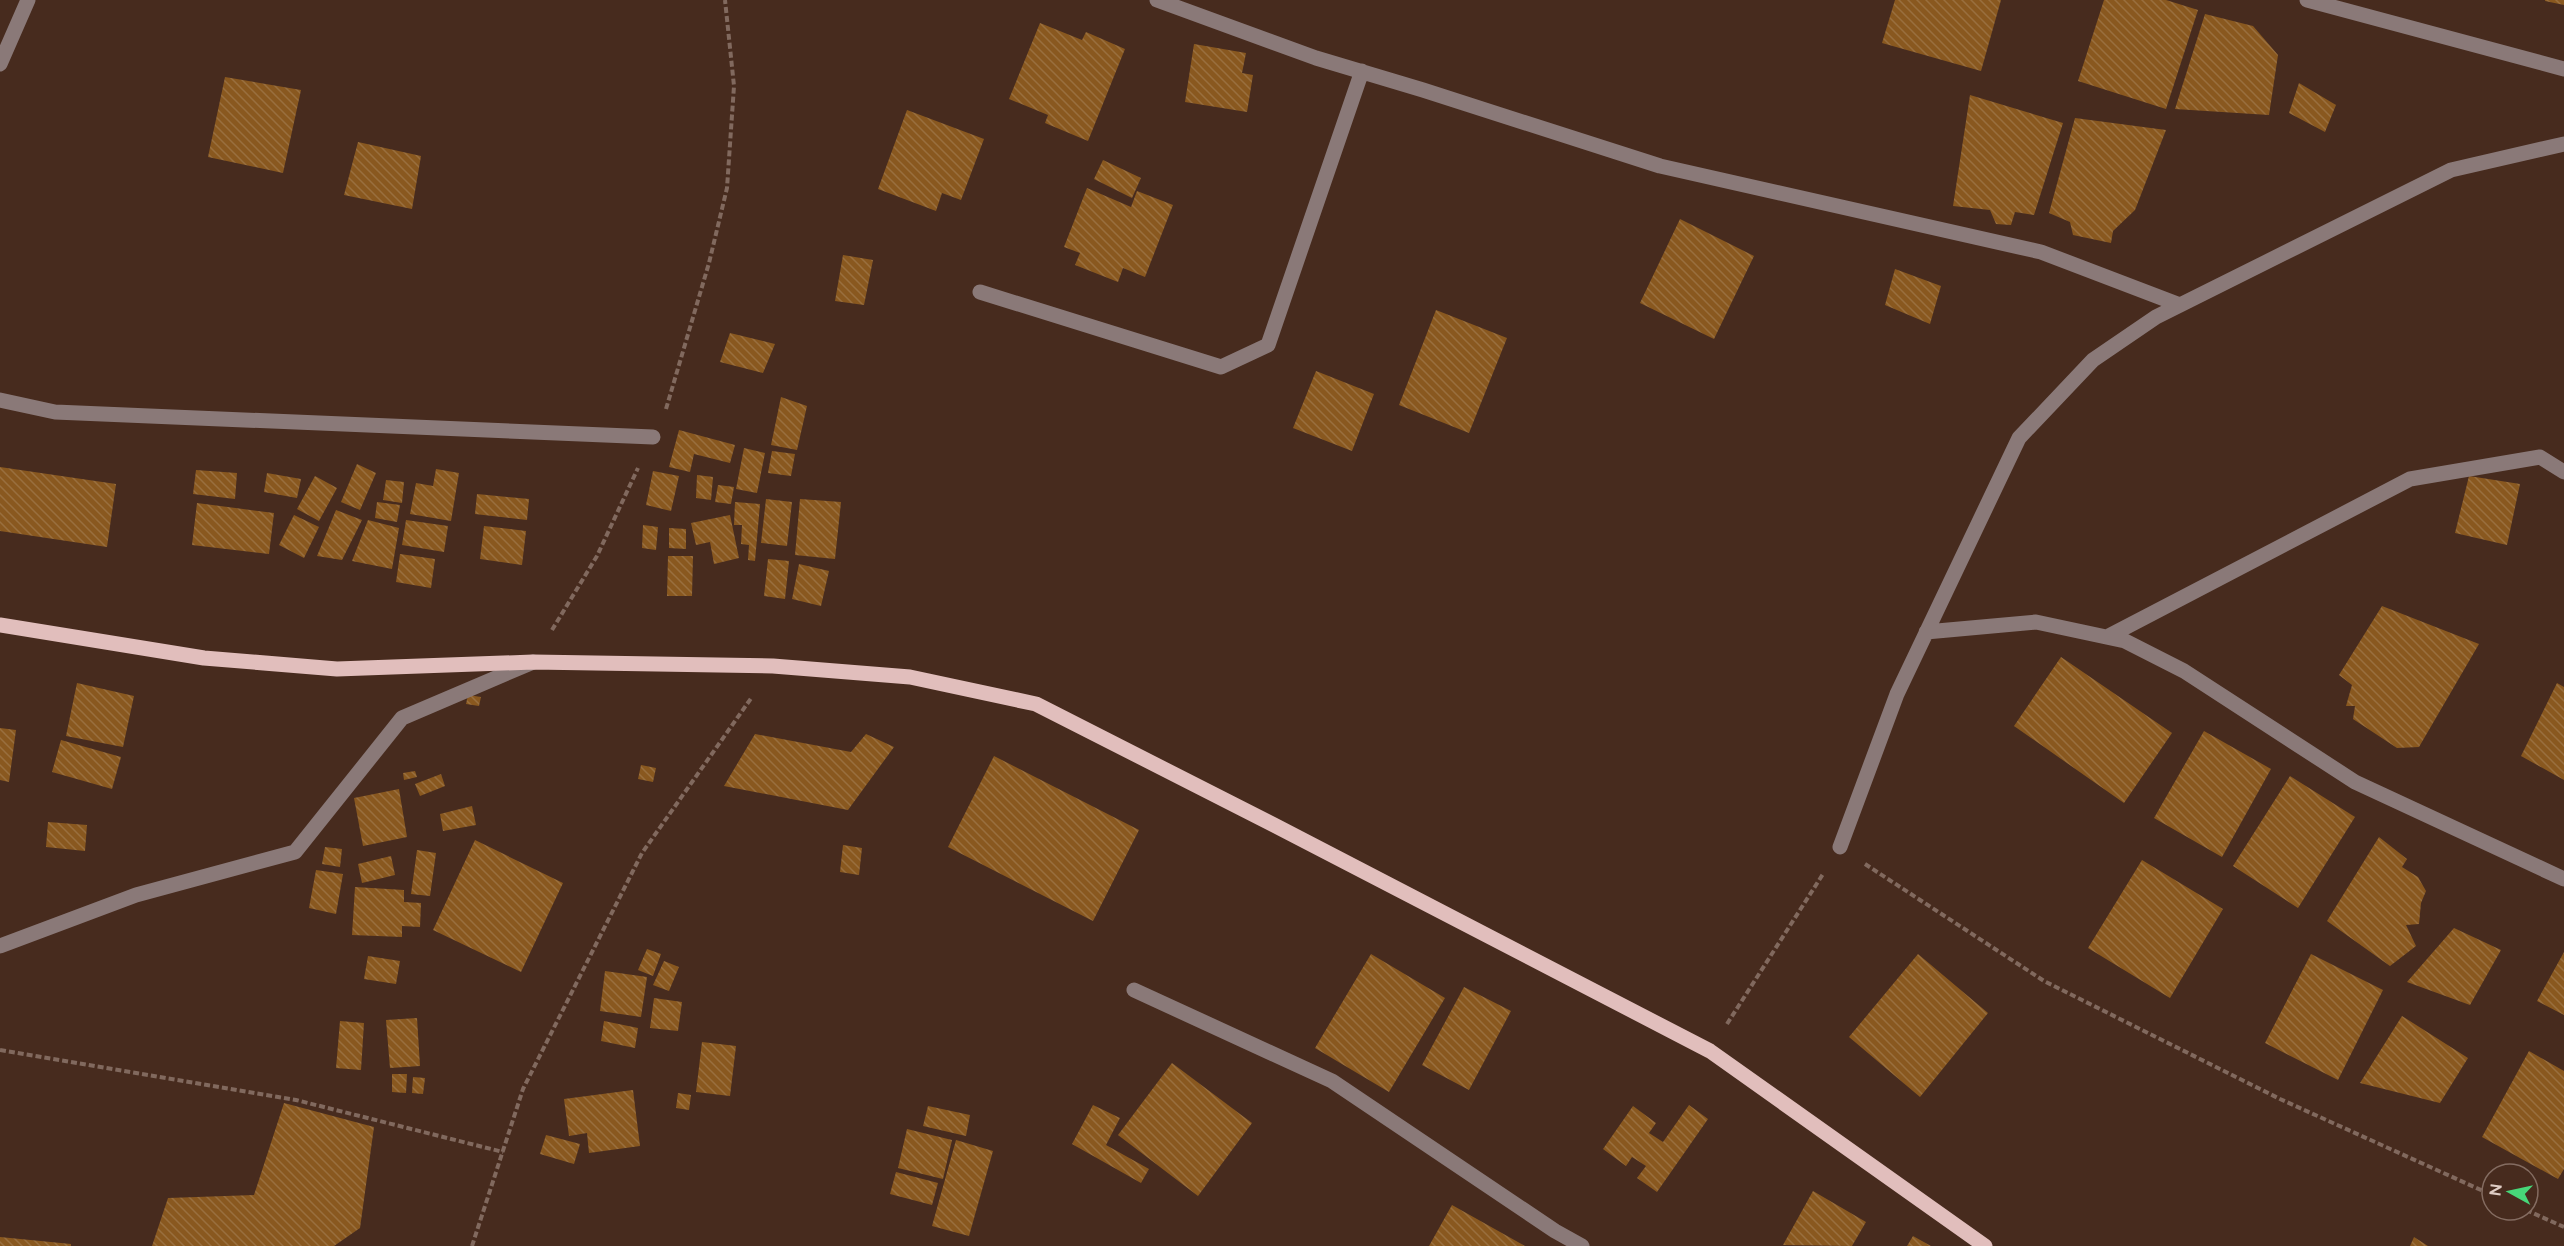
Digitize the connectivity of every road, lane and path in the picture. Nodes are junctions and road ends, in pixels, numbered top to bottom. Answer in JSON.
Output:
{"nodes":[{"id":1,"x":28,"y":0,"type":"edge"},
{"id":2,"x":725,"y":0,"type":"edge"},
{"id":3,"x":1158,"y":0,"type":"edge"},
{"id":4,"x":2307,"y":0,"type":"edge"},
{"id":5,"x":0,"y":64,"type":"edge"},
{"id":6,"x":2564,"y":69,"type":"edge"},
{"id":7,"x":1362,"y":71,"type":"junction"},
{"id":8,"x":2564,"y":144,"type":"edge"},
{"id":9,"x":980,"y":292,"type":"dead end"},
{"id":10,"x":2180,"y":304,"type":"junction"},
{"id":11,"x":0,"y":400,"type":"edge"},
{"id":12,"x":653,"y":437,"type":"junction"},
{"id":13,"x":2564,"y":472,"type":"edge"},
{"id":14,"x":0,"y":625,"type":"edge"},
{"id":15,"x":1926,"y":632,"type":"junction"},
{"id":16,"x":2107,"y":637,"type":"junction"},
{"id":17,"x":533,"y":662,"type":"junction"},
{"id":18,"x":773,"y":666,"type":"junction"},
{"id":19,"x":1840,"y":847,"type":"junction"},
{"id":20,"x":2564,"y":879,"type":"edge"},
{"id":21,"x":0,"y":946,"type":"edge"},
{"id":22,"x":1134,"y":990,"type":"dead end"},
{"id":23,"x":0,"y":1050,"type":"edge"},
{"id":24,"x":1710,"y":1051,"type":"junction"},
{"id":25,"x":503,"y":1152,"type":"junction"},
{"id":26,"x":2480,"y":1190,"type":"edge"},
{"id":27,"x":2540,"y":1216,"type":"edge"},
{"id":28,"x":2564,"y":1227,"type":"edge"},
{"id":29,"x":472,"y":1246,"type":"edge"},
{"id":30,"x":1582,"y":1246,"type":"edge"},
{"id":31,"x":1986,"y":1246,"type":"edge"}],
"edges":[{"from":1,"to":5,"type":"street"},
{"from":2,"to":12,"type":"path"},
{"from":3,"to":7,"type":"street"},
{"from":4,"to":6,"type":"street"},
{"from":7,"to":9,"type":"street"},
{"from":7,"to":10,"type":"street"},
{"from":8,"to":10,"type":"street"},
{"from":10,"to":15,"type":"street"},
{"from":11,"to":12,"type":"street"},
{"from":12,"to":17,"type":"path"},
{"from":13,"to":16,"type":"street"},
{"from":14,"to":17,"type":"main road"},
{"from":15,"to":16,"type":"street"},
{"from":15,"to":19,"type":"street"},
{"from":16,"to":20,"type":"street"},
{"from":17,"to":18,"type":"main road"},
{"from":17,"to":21,"type":"street"},
{"from":18,"to":24,"type":"main road"},
{"from":18,"to":25,"type":"path"},
{"from":19,"to":24,"type":"path"},
{"from":19,"to":26,"type":"path"},
{"from":22,"to":30,"type":"street"},
{"from":23,"to":25,"type":"path"},
{"from":24,"to":31,"type":"main road"},
{"from":25,"to":29,"type":"path"},
{"from":27,"to":28,"type":"path"}]}
